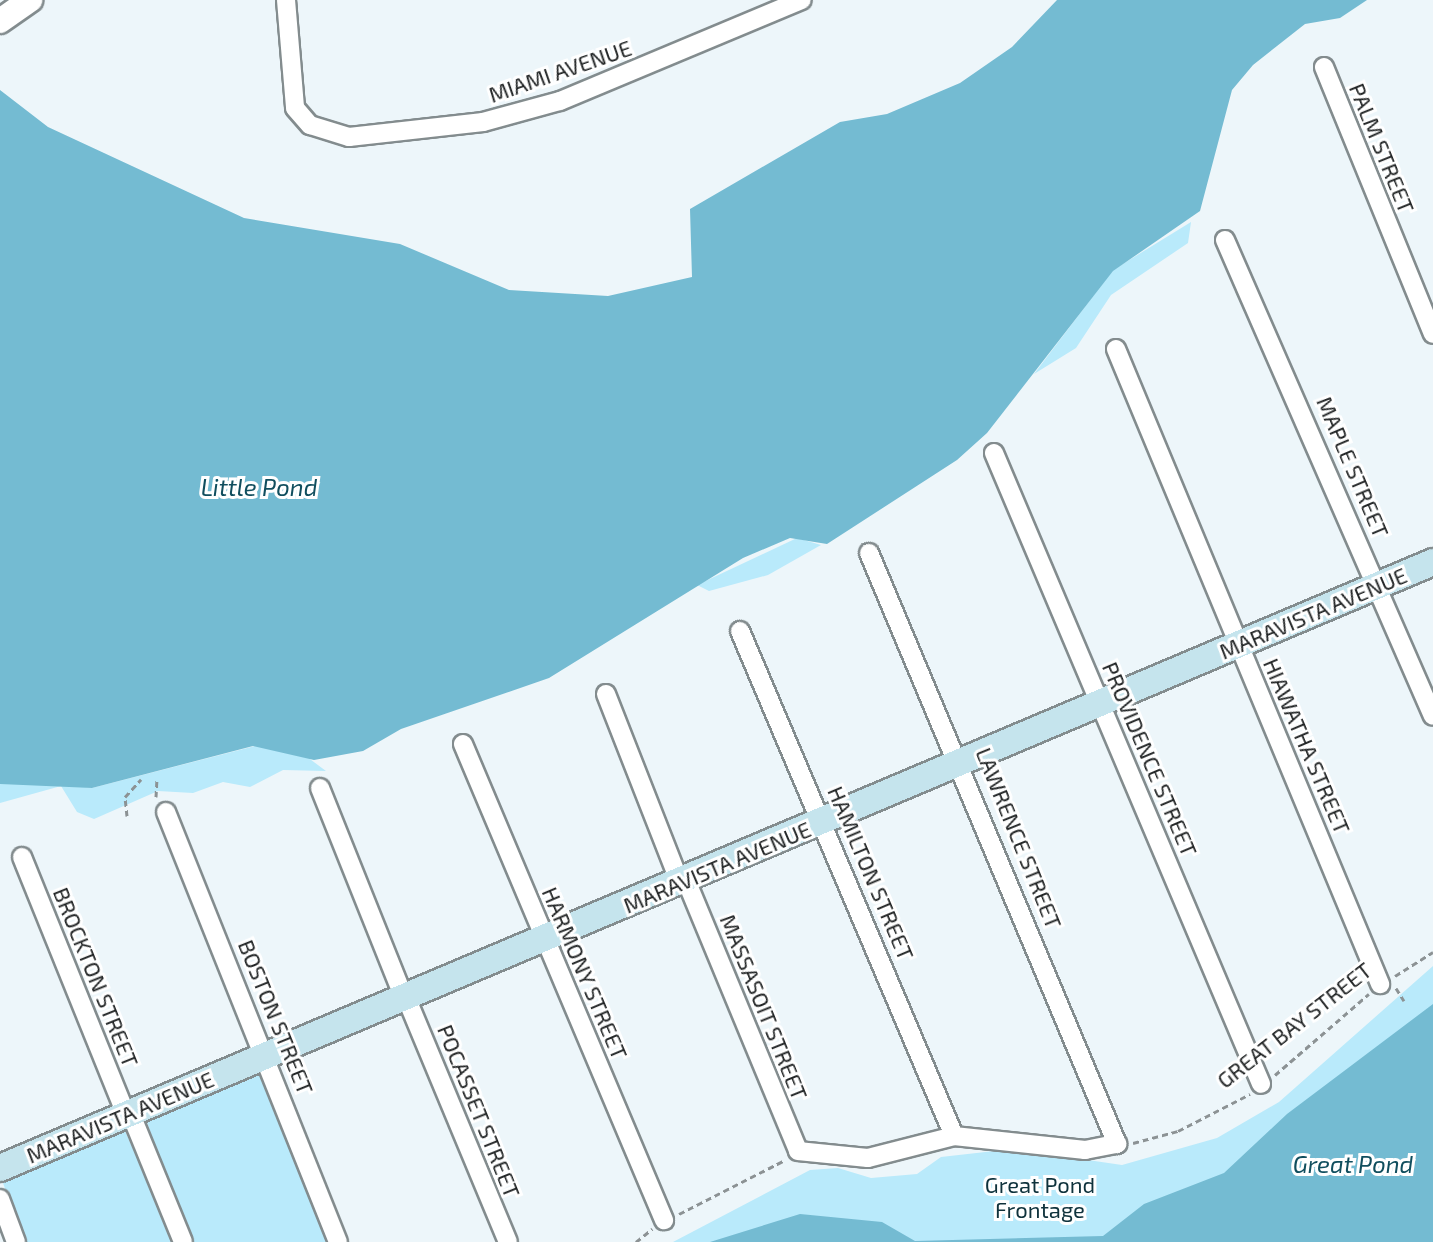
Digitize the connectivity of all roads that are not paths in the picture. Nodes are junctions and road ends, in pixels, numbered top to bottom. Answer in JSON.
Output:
{"nodes":[{"id":1,"x":30,"y":0,"type":"edge"},
{"id":2,"x":286,"y":0,"type":"edge"},
{"id":3,"x":802,"y":0,"type":"edge"},
{"id":4,"x":0,"y":21,"type":"edge"},
{"id":5,"x":1324,"y":67,"type":"dead end"},
{"id":6,"x":1225,"y":240,"type":"dead end"},
{"id":7,"x":1433,"y":334,"type":"edge"},
{"id":8,"x":1116,"y":349,"type":"dead end"},
{"id":9,"x":994,"y":453,"type":"dead end"},
{"id":10,"x":869,"y":553,"type":"dead end"},
{"id":11,"x":1433,"y":562,"type":"edge"},
{"id":12,"x":1378,"y":585,"type":"junction"},
{"id":13,"x":740,"y":631,"type":"dead end"},
{"id":14,"x":1239,"y":644,"type":"junction"},
{"id":15,"x":606,"y":694,"type":"dead end"},
{"id":16,"x":1101,"y":705,"type":"junction"},
{"id":17,"x":1433,"y":716,"type":"edge"},
{"id":18,"x":463,"y":744,"type":"dead end"},
{"id":19,"x":962,"y":763,"type":"junction"},
{"id":20,"x":320,"y":788,"type":"dead end"},
{"id":21,"x":166,"y":812,"type":"dead end"},
{"id":22,"x":823,"y":822,"type":"junction"},
{"id":23,"x":22,"y":857,"type":"dead end"},
{"id":24,"x":683,"y":881,"type":"junction"},
{"id":25,"x":545,"y":940,"type":"junction"},
{"id":26,"x":1388,"y":986,"type":"road end"},
{"id":27,"x":405,"y":998,"type":"junction"},
{"id":28,"x":267,"y":1056,"type":"junction"},
{"id":29,"x":1261,"y":1084,"type":"road end"},
{"id":30,"x":128,"y":1113,"type":"junction"},
{"id":31,"x":954,"y":1136,"type":"junction"},
{"id":32,"x":0,"y":1168,"type":"edge"},
{"id":33,"x":0,"y":1199,"type":"edge"},
{"id":34,"x":664,"y":1220,"type":"road end"},
{"id":35,"x":16,"y":1242,"type":"edge"},
{"id":36,"x":183,"y":1242,"type":"edge"},
{"id":37,"x":338,"y":1242,"type":"edge"},
{"id":38,"x":508,"y":1242,"type":"edge"}],
"edges":[{"from":1,"to":4,"type":"street"},
{"from":2,"to":3,"type":"street","name":"MIAMI AVENUE"},
{"from":5,"to":7,"type":"street","name":"PALM STREET"},
{"from":6,"to":12,"type":"street","name":"MAPLE STREET"},
{"from":8,"to":14,"type":"street","name":"HIAWATHA STREET"},
{"from":9,"to":16,"type":"street","name":"PROVIDENCE STREET"},
{"from":10,"to":19,"type":"street","name":"LAWRENCE STREET"},
{"from":11,"to":12,"type":"main road","name":"MARAVISTA AVENUE"},
{"from":12,"to":14,"type":"main road","name":"MARAVISTA AVENUE"},
{"from":12,"to":17,"type":"street","name":"MAPLE STREET"},
{"from":13,"to":22,"type":"street","name":"HAMILTON STREET"},
{"from":14,"to":16,"type":"main road","name":"MARAVISTA AVENUE"},
{"from":14,"to":26,"type":"street","name":"HIAWATHA STREET"},
{"from":15,"to":24,"type":"street","name":"MASSASOIT STREET"},
{"from":16,"to":19,"type":"main road","name":"MARAVISTA AVENUE"},
{"from":16,"to":29,"type":"street","name":"PROVIDENCE STREET"},
{"from":18,"to":25,"type":"street","name":"HARMONY STREET"},
{"from":19,"to":22,"type":"main road","name":"MARAVISTA AVENUE"},
{"from":19,"to":31,"type":"street","name":"LAWRENCE STREET"},
{"from":20,"to":27,"type":"street","name":"POCASSET STREET"},
{"from":21,"to":28,"type":"street","name":"BOSTON STREET"},
{"from":22,"to":24,"type":"main road","name":"MARAVISTA AVENUE"},
{"from":22,"to":31,"type":"street","name":"HAMILTON STREET"},
{"from":23,"to":30,"type":"street","name":"BROCKTON STREET"},
{"from":24,"to":25,"type":"main road","name":"MARAVISTA AVENUE"},
{"from":24,"to":31,"type":"street","name":"MASSASOIT STREET"},
{"from":25,"to":27,"type":"main road","name":"MARAVISTA AVENUE"},
{"from":25,"to":34,"type":"street","name":"HARMONY STREET"},
{"from":27,"to":28,"type":"main road","name":"MARAVISTA AVENUE"},
{"from":27,"to":38,"type":"street","name":"POCASSET STREET"},
{"from":28,"to":30,"type":"main road","name":"MARAVISTA AVENUE"},
{"from":28,"to":37,"type":"street","name":"BOSTON STREET"},
{"from":30,"to":32,"type":"main road","name":"MARAVISTA AVENUE"},
{"from":30,"to":36,"type":"street","name":"BROCKTON STREET"},
{"from":33,"to":35,"type":"street"}]}
